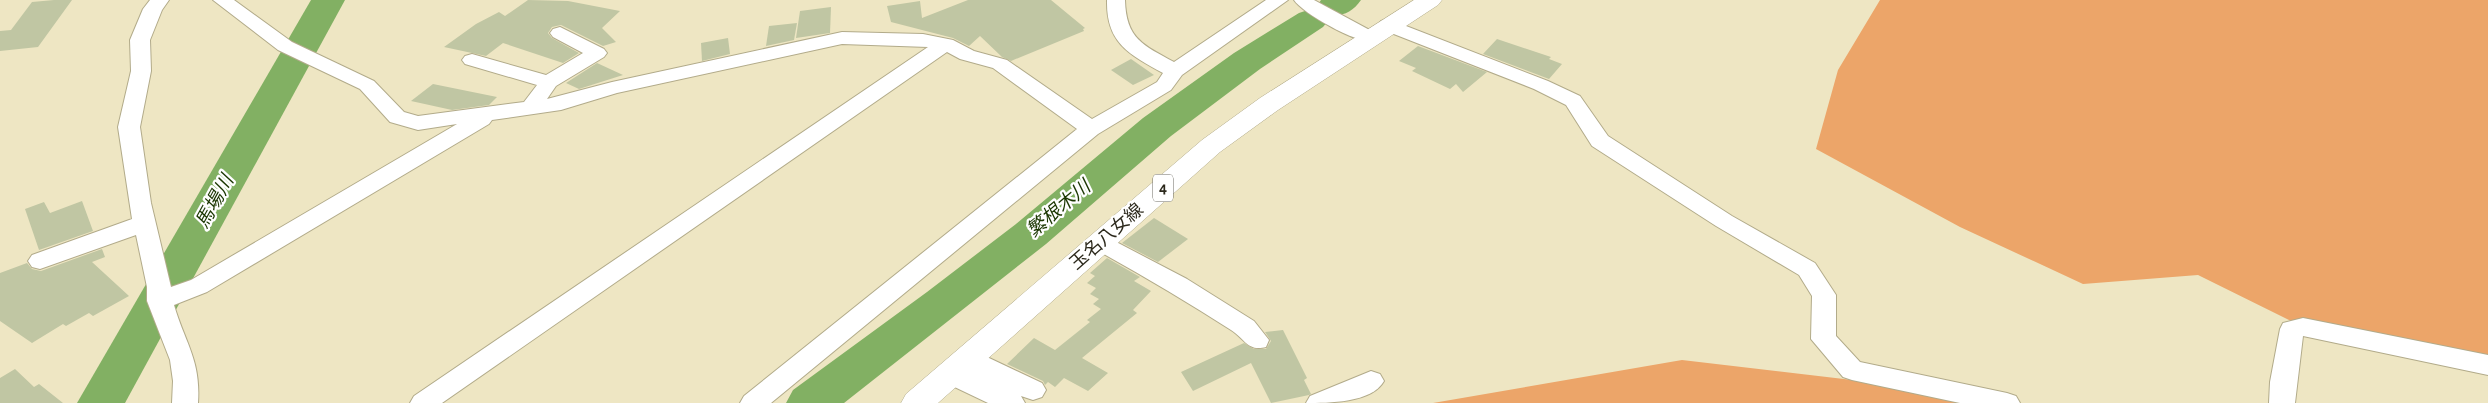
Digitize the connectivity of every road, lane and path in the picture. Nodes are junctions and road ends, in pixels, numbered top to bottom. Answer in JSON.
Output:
{"nodes":[{"id":1,"x":160,"y":0,"type":"edge"},
{"id":2,"x":222,"y":0,"type":"edge"},
{"id":3,"x":1116,"y":0,"type":"edge"},
{"id":4,"x":1278,"y":0,"type":"edge"},
{"id":5,"x":1303,"y":0,"type":"edge"},
{"id":6,"x":1430,"y":0,"type":"edge"},
{"id":7,"x":1379,"y":32,"type":"junction"},
{"id":8,"x":560,"y":33,"type":"dead end"},
{"id":9,"x":946,"y":44,"type":"junction"},
{"id":10,"x":472,"y":60,"type":"dead end"},
{"id":11,"x":1174,"y":71,"type":"junction"},
{"id":12,"x":549,"y":82,"type":"junction"},
{"id":13,"x":530,"y":109,"type":"junction"},
{"id":14,"x":487,"y":116,"type":"junction"},
{"id":15,"x":1092,"y":129,"type":"junction"},
{"id":16,"x":145,"y":223,"type":"junction"},
{"id":17,"x":1101,"y":242,"type":"junction"},
{"id":18,"x":40,"y":261,"type":"dead end"},
{"id":19,"x":159,"y":301,"type":"junction"},
{"id":20,"x":1257,"y":340,"type":"dead end"},
{"id":21,"x":959,"y":366,"type":"junction"},
{"id":22,"x":2488,"y":366,"type":"edge"},
{"id":23,"x":1372,"y":381,"type":"dead end"},
{"id":24,"x":1022,"y":396,"type":"edge"},
{"id":25,"x":185,"y":403,"type":"edge"},
{"id":26,"x":423,"y":403,"type":"edge"},
{"id":27,"x":753,"y":403,"type":"edge"},
{"id":28,"x":917,"y":403,"type":"edge"},
{"id":29,"x":1319,"y":403,"type":"edge"},
{"id":30,"x":2007,"y":403,"type":"edge"},
{"id":31,"x":2282,"y":403,"type":"edge"}],
"edges":[{"from":1,"to":16,"type":"street"},
{"from":2,"to":14,"type":"street"},
{"from":3,"to":11,"type":"street"},
{"from":4,"to":11,"type":"street"},
{"from":5,"to":7,"type":"street"},
{"from":6,"to":7,"type":"main road","name":"玉名八女線","number":"4"},
{"from":7,"to":17,"type":"main road","name":"玉名八女線","number":"4"},
{"from":7,"to":30,"type":"street"},
{"from":8,"to":12,"type":"street"},
{"from":9,"to":13,"type":"street"},
{"from":9,"to":15,"type":"street"},
{"from":9,"to":26,"type":"street"},
{"from":10,"to":12,"type":"street"},
{"from":11,"to":15,"type":"street"},
{"from":12,"to":13,"type":"street"},
{"from":13,"to":14,"type":"street"},
{"from":14,"to":19,"type":"street"},
{"from":15,"to":27,"type":"street"},
{"from":16,"to":18,"type":"street"},
{"from":16,"to":19,"type":"street"},
{"from":17,"to":20,"type":"street"},
{"from":17,"to":21,"type":"main road","name":"玉名八女線","number":"4"},
{"from":19,"to":25,"type":"street"},
{"from":21,"to":24,"type":"street"},
{"from":21,"to":28,"type":"main road","name":"玉名八女線","number":"4"},
{"from":22,"to":31,"type":"street"},
{"from":23,"to":29,"type":"street"}]}
